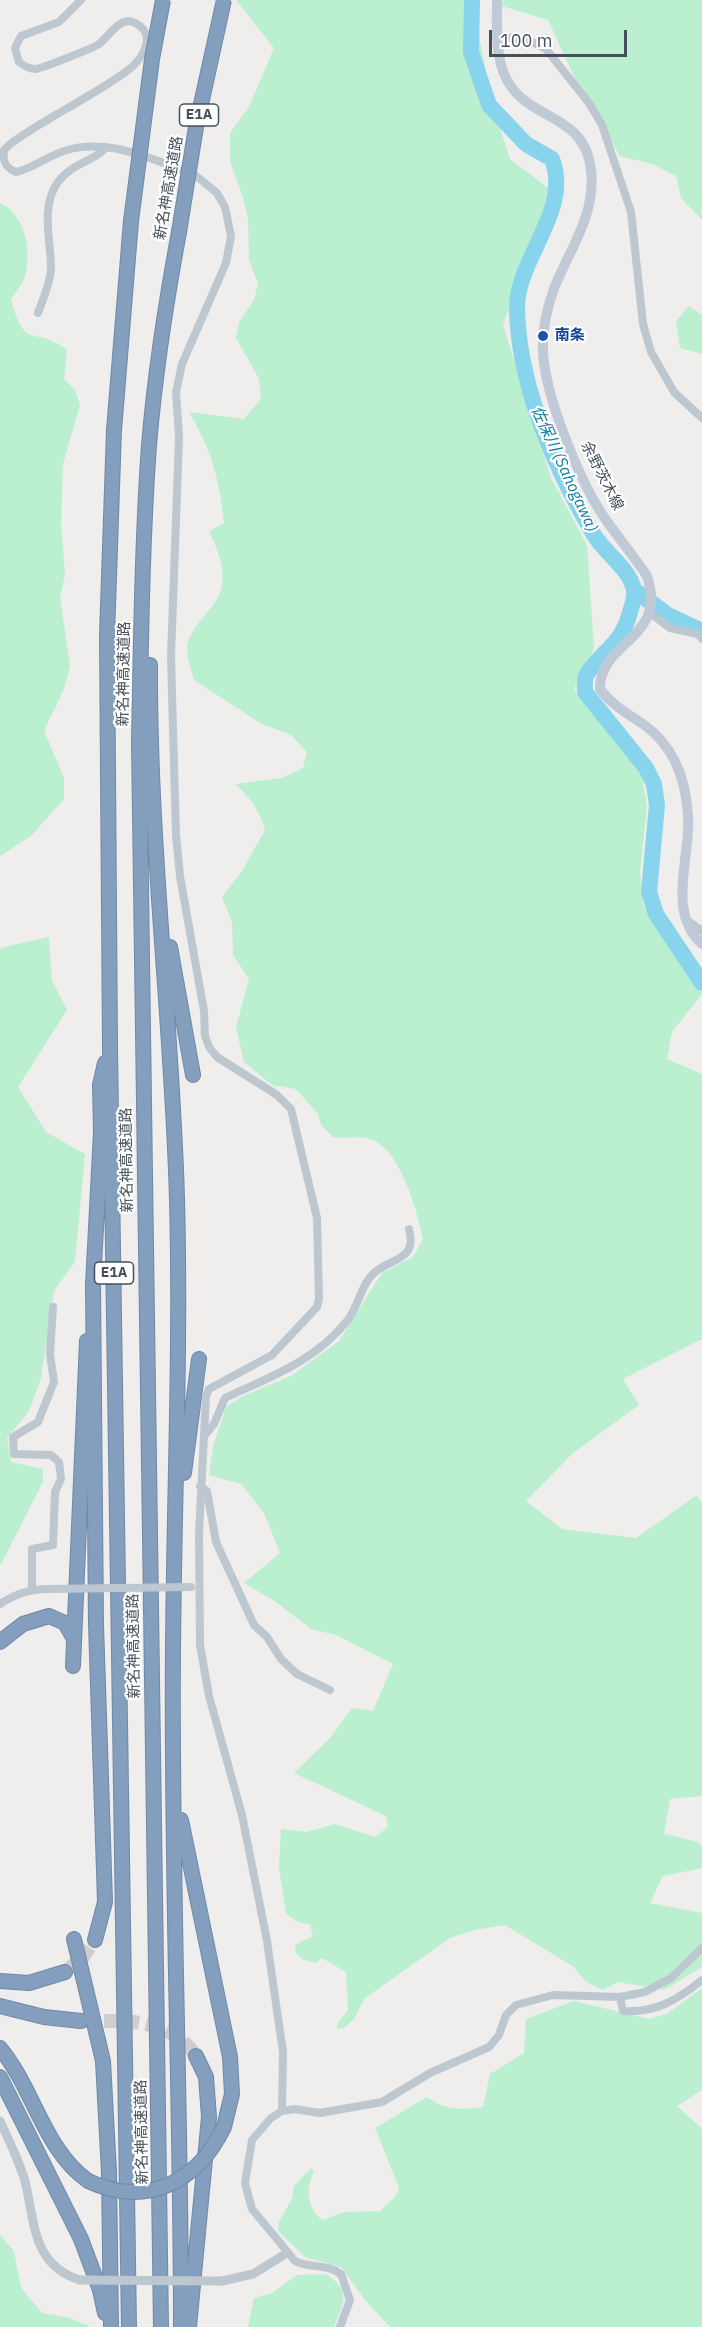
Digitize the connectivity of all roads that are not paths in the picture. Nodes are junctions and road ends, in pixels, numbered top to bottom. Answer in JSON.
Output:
{"nodes":[{"id":1,"x":81,"y":0,"type":"edge"},
{"id":2,"x":163,"y":0,"type":"edge"},
{"id":3,"x":224,"y":0,"type":"edge"},
{"id":4,"x":497,"y":0,"type":"edge"},
{"id":5,"x":497,"y":35,"type":"junction"},
{"id":6,"x":106,"y":147,"type":"junction"},
{"id":7,"x":38,"y":313,"type":"dead end"},
{"id":8,"x":702,"y":418,"type":"edge"},
{"id":9,"x":149,"y":444,"type":"junction"},
{"id":10,"x":649,"y":609,"type":"junction"},
{"id":11,"x":702,"y":639,"type":"edge"},
{"id":12,"x":158,"y":880,"type":"junction"},
{"id":13,"x":685,"y":918,"type":"junction"},
{"id":14,"x":702,"y":931,"type":"edge"},
{"id":15,"x":702,"y":944,"type":"edge"},
{"id":16,"x":110,"y":1047,"type":"junction"},
{"id":17,"x":193,"y":1075,"type":"dead end"},
{"id":18,"x":409,"y":1229,"type":"dead end"},
{"id":19,"x":93,"y":1285,"type":"junction"},
{"id":20,"x":53,"y":1306,"type":"dead end"},
{"id":21,"x":200,"y":1359,"type":"dead end"},
{"id":22,"x":205,"y":1435,"type":"junction"},
{"id":23,"x":200,"y":1486,"type":"junction"},
{"id":24,"x":175,"y":1549,"type":"junction"},
{"id":25,"x":200,"y":1587,"type":"junction"},
{"id":26,"x":32,"y":1589,"type":"junction"},
{"id":27,"x":0,"y":1604,"type":"edge"},
{"id":28,"x":74,"y":1639,"type":"junction"},
{"id":29,"x":0,"y":1642,"type":"edge"},
{"id":30,"x":73,"y":1666,"type":"dead end"},
{"id":31,"x":330,"y":1690,"type":"dead end"},
{"id":32,"x":174,"y":1765,"type":"junction"},
{"id":33,"x":74,"y":1939,"type":"dead end"},
{"id":34,"x":95,"y":1940,"type":"tunnel mouth"},
{"id":35,"x":702,"y":1948,"type":"edge"},
{"id":36,"x":65,"y":1972,"type":"tunnel mouth"},
{"id":37,"x":702,"y":1980,"type":"edge"},
{"id":38,"x":0,"y":1981,"type":"edge"},
{"id":39,"x":620,"y":1997,"type":"junction"},
{"id":40,"x":0,"y":2006,"type":"edge"},
{"id":41,"x":81,"y":2020,"type":"tunnel mouth"},
{"id":42,"x":0,"y":2048,"type":"edge"},
{"id":43,"x":196,"y":2056,"type":"tunnel mouth"},
{"id":44,"x":0,"y":2077,"type":"edge"},
{"id":45,"x":282,"y":2111,"type":"junction"},
{"id":46,"x":0,"y":2121,"type":"edge"},
{"id":47,"x":287,"y":2253,"type":"junction"},
{"id":48,"x":109,"y":2327,"type":"edge"},
{"id":49,"x":129,"y":2327,"type":"edge"},
{"id":50,"x":161,"y":2327,"type":"edge"},
{"id":51,"x":181,"y":2327,"type":"edge"},
{"id":52,"x":189,"y":2327,"type":"edge"},
{"id":53,"x":340,"y":2327,"type":"edge"}],
"edges":[{"from":1,"to":6,"type":"street"},
{"from":2,"to":16,"type":"highway","name":"新名神高速道路","number":"E1A","bridge":true},
{"from":3,"to":9,"type":"highway","name":"新名神高速道路","number":"E1A","bridge":true},
{"from":4,"to":5,"type":"main road","name":"余野茨木線"},
{"from":5,"to":8,"type":"street"},
{"from":5,"to":10,"type":"main road","name":"余野茨木線"},
{"from":6,"to":7,"type":"street"},
{"from":6,"to":22,"type":"street"},
{"from":9,"to":12,"type":"highway"},
{"from":9,"to":50,"type":"highway","name":"新名神高速道路","number":"E1A"},
{"from":10,"to":11,"type":"street"},
{"from":10,"to":13,"type":"main road","name":"余野茨木線"},
{"from":12,"to":17,"type":"highway"},
{"from":12,"to":24,"type":"highway"},
{"from":13,"to":14,"type":"street"},
{"from":13,"to":15,"type":"main road","name":"余野茨木線"},
{"from":16,"to":19,"type":"highway"},
{"from":16,"to":49,"type":"highway","name":"新名神高速道路","number":"E1A"},
{"from":18,"to":22,"type":"street"},
{"from":19,"to":28,"type":"highway"},
{"from":19,"to":34,"type":"highway"},
{"from":20,"to":26,"type":"street"},
{"from":21,"to":24,"type":"highway"},
{"from":22,"to":23,"type":"street"},
{"from":23,"to":25,"type":"street"},
{"from":23,"to":31,"type":"street"},
{"from":24,"to":32,"type":"highway"},
{"from":25,"to":26,"type":"street","bridge":true},
{"from":25,"to":45,"type":"street"},
{"from":26,"to":27,"type":"street"},
{"from":28,"to":29,"type":"highway"},
{"from":28,"to":30,"type":"highway"},
{"from":32,"to":42,"type":"highway","bridge":true},
{"from":32,"to":51,"type":"highway"},
{"from":33,"to":48,"type":"highway"},
{"from":35,"to":39,"type":"street"},
{"from":36,"to":38,"type":"highway"},
{"from":37,"to":39,"type":"street"},
{"from":39,"to":45,"type":"street"},
{"from":40,"to":41,"type":"highway"},
{"from":43,"to":52,"type":"highway"},
{"from":44,"to":48,"type":"highway"},
{"from":45,"to":47,"type":"street"},
{"from":46,"to":47,"type":"street","bridge":true},
{"from":47,"to":53,"type":"street"}]}
